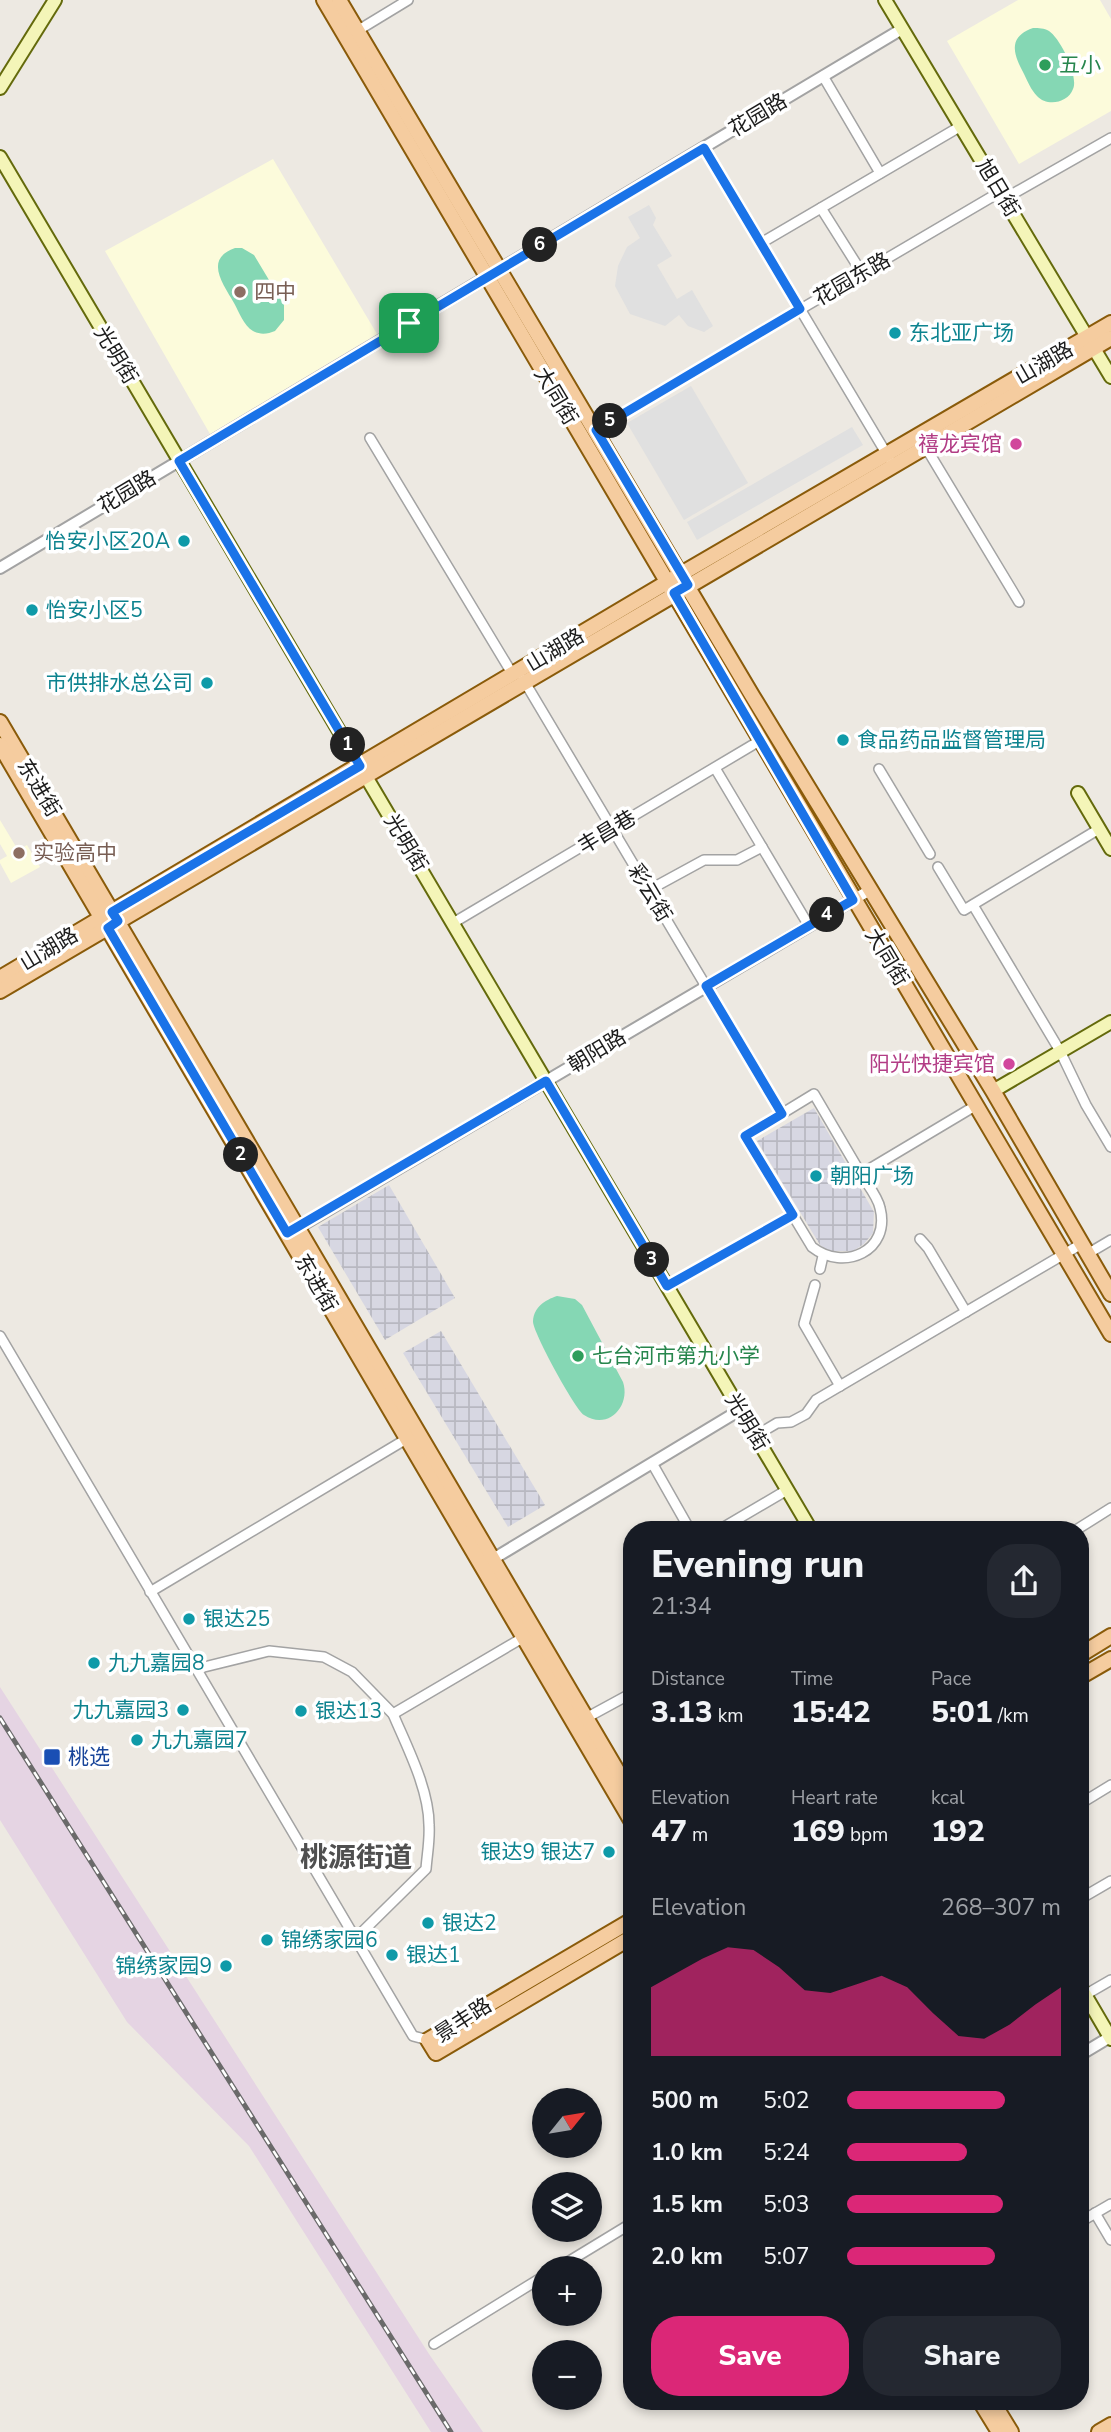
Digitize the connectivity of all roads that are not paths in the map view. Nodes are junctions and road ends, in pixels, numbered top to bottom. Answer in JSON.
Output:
{"nodes":[{"id":1,"x":55,"y":0,"type":"edge"},
{"id":2,"x":324,"y":0,"type":"edge"},
{"id":3,"x":339,"y":0,"type":"edge"},
{"id":4,"x":408,"y":0,"type":"edge"},
{"id":5,"x":885,"y":0,"type":"edge"},
{"id":6,"x":902,"y":29,"type":"junction"},
{"id":7,"x":357,"y":31,"type":"junction"},
{"id":8,"x":823,"y":76,"type":"junction"},
{"id":9,"x":0,"y":88,"type":"edge"},
{"id":10,"x":961,"y":126,"type":"junction"},
{"id":11,"x":1111,"y":138,"type":"edge"},
{"id":12,"x":704,"y":148,"type":"junction"},
{"id":13,"x":0,"y":157,"type":"edge"},
{"id":14,"x":880,"y":173,"type":"junction"},
{"id":15,"x":1002,"y":195,"type":"junction"},
{"id":16,"x":821,"y":208,"type":"junction"},
{"id":17,"x":761,"y":243,"type":"junction"},
{"id":18,"x":500,"y":269,"type":"junction"},
{"id":19,"x":862,"y":273,"type":"junction"},
{"id":20,"x":486,"y":277,"type":"junction"},
{"id":21,"x":800,"y":309,"type":"junction"},
{"id":22,"x":1111,"y":323,"type":"edge"},
{"id":23,"x":1111,"y":338,"type":"edge"},
{"id":24,"x":1091,"y":343,"type":"junction"},
{"id":25,"x":1111,"y":377,"type":"edge"},
{"id":26,"x":596,"y":430,"type":"junction"},
{"id":27,"x":370,"y":438,"type":"dead end"},
{"id":28,"x":925,"y":446,"type":"junction"},
{"id":29,"x":890,"y":460,"type":"junction"},
{"id":30,"x":179,"y":461,"type":"junction"},
{"id":31,"x":0,"y":568,"type":"edge"},
{"id":32,"x":685,"y":579,"type":"junction"},
{"id":33,"x":670,"y":588,"type":"junction"},
{"id":34,"x":1019,"y":602,"type":"dead end"},
{"id":35,"x":519,"y":676,"type":"junction"},
{"id":36,"x":0,"y":722,"type":"edge"},
{"id":37,"x":761,"y":740,"type":"junction"},
{"id":38,"x":0,"y":745,"type":"edge"},
{"id":39,"x":715,"y":768,"type":"junction"},
{"id":40,"x":879,"y":769,"type":"dead end"},
{"id":41,"x":363,"y":771,"type":"junction"},
{"id":42,"x":1077,"y":793,"type":"dead end"},
{"id":43,"x":612,"y":829,"type":"junction"},
{"id":44,"x":1099,"y":829,"type":"junction"},
{"id":45,"x":762,"y":847,"type":"junction"},
{"id":46,"x":1111,"y":849,"type":"edge"},
{"id":47,"x":930,"y":854,"type":"dead end"},
{"id":48,"x":939,"y":867,"type":"dead end"},
{"id":49,"x":649,"y":890,"type":"junction"},
{"id":50,"x":870,"y":890,"type":"junction"},
{"id":51,"x":853,"y":900,"type":"junction"},
{"id":52,"x":973,"y":905,"type":"junction"},
{"id":53,"x":110,"y":919,"type":"junction"},
{"id":54,"x":453,"y":923,"type":"junction"},
{"id":55,"x":809,"y":926,"type":"junction"},
{"id":56,"x":0,"y":978,"type":"edge"},
{"id":57,"x":706,"y":986,"type":"junction"},
{"id":58,"x":0,"y":991,"type":"edge"},
{"id":59,"x":1111,"y":1021,"type":"edge"},
{"id":60,"x":1060,"y":1051,"type":"junction"},
{"id":61,"x":546,"y":1081,"type":"junction"},
{"id":62,"x":993,"y":1091,"type":"junction"},
{"id":63,"x":975,"y":1106,"type":"junction"},
{"id":64,"x":782,"y":1114,"type":"junction"},
{"id":65,"x":1111,"y":1147,"type":"edge"},
{"id":66,"x":861,"y":1174,"type":"junction"},
{"id":67,"x":793,"y":1215,"type":"junction"},
{"id":68,"x":292,"y":1230,"type":"junction"},
{"id":69,"x":920,"y":1240,"type":"dead end"},
{"id":70,"x":1111,"y":1240,"type":"edge"},
{"id":71,"x":1086,"y":1248,"type":"junction"},
{"id":72,"x":1064,"y":1255,"type":"junction"},
{"id":73,"x":823,"y":1256,"type":"junction"},
{"id":74,"x":820,"y":1269,"type":"dead end"},
{"id":75,"x":815,"y":1285,"type":"dead end"},
{"id":76,"x":667,"y":1286,"type":"junction"},
{"id":77,"x":1111,"y":1294,"type":"edge"},
{"id":78,"x":966,"y":1312,"type":"junction"},
{"id":79,"x":1111,"y":1334,"type":"edge"},
{"id":80,"x":0,"y":1336,"type":"edge"},
{"id":81,"x":839,"y":1386,"type":"junction"},
{"id":82,"x":740,"y":1409,"type":"junction"},
{"id":83,"x":755,"y":1436,"type":"junction"},
{"id":84,"x":408,"y":1438,"type":"junction"},
{"id":85,"x":652,"y":1463,"type":"junction"},
{"id":86,"x":787,"y":1490,"type":"junction"},
{"id":87,"x":1111,"y":1508,"type":"edge"},
{"id":88,"x":685,"y":1521,"type":"edge"},
{"id":89,"x":734,"y":1521,"type":"edge"},
{"id":90,"x":806,"y":1521,"type":"edge"},
{"id":91,"x":1089,"y":1522,"type":"edge"},
{"id":92,"x":493,"y":1559,"type":"junction"},
{"id":93,"x":150,"y":1592,"type":"junction"},
{"id":94,"x":1111,"y":1636,"type":"edge"},
{"id":95,"x":524,"y":1637,"type":"junction"},
{"id":96,"x":1089,"y":1649,"type":"edge"},
{"id":97,"x":1111,"y":1659,"type":"edge"},
{"id":98,"x":196,"y":1669,"type":"junction"},
{"id":99,"x":1089,"y":1672,"type":"edge"},
{"id":100,"x":623,"y":1698,"type":"edge"},
{"id":101,"x":393,"y":1714,"type":"junction"},
{"id":102,"x":586,"y":1718,"type":"junction"},
{"id":103,"x":623,"y":1781,"type":"edge"},
{"id":104,"x":1111,"y":1785,"type":"edge"},
{"id":105,"x":1089,"y":1798,"type":"edge"},
{"id":106,"x":623,"y":1807,"type":"edge"},
{"id":107,"x":1111,"y":1881,"type":"edge"},
{"id":108,"x":1089,"y":1894,"type":"edge"},
{"id":109,"x":623,"y":1925,"type":"edge"},
{"id":110,"x":355,"y":1939,"type":"junction"},
{"id":111,"x":623,"y":1942,"type":"edge"},
{"id":112,"x":1111,"y":1980,"type":"edge"},
{"id":113,"x":1089,"y":1988,"type":"edge"},
{"id":114,"x":1089,"y":2002,"type":"edge"},
{"id":115,"x":1111,"y":2038,"type":"edge"},
{"id":116,"x":428,"y":2040,"type":"junction"},
{"id":117,"x":1089,"y":2050,"type":"edge"},
{"id":118,"x":1111,"y":2204,"type":"edge"},
{"id":119,"x":1095,"y":2213,"type":"junction"},
{"id":120,"x":1089,"y":2217,"type":"edge"},
{"id":121,"x":623,"y":2228,"type":"edge"},
{"id":122,"x":1111,"y":2240,"type":"edge"},
{"id":123,"x":578,"y":2256,"type":"edge"},
{"id":124,"x":532,"y":2283,"type":"edge"},
{"id":125,"x":434,"y":2344,"type":"dead end"},
{"id":126,"x":986,"y":2410,"type":"edge"},
{"id":127,"x":998,"y":2410,"type":"edge"},
{"id":128,"x":1111,"y":2425,"type":"edge"},
{"id":129,"x":999,"y":2432,"type":"edge"},
{"id":130,"x":1011,"y":2432,"type":"edge"},
{"id":131,"x":1099,"y":2432,"type":"edge"}],
"edges":[{"from":1,"to":9,"type":"main road"},
{"from":2,"to":20,"type":"main road","name":"大同街"},
{"from":3,"to":7,"type":"main road","name":"大同街"},
{"from":4,"to":7,"type":"street"},
{"from":5,"to":6,"type":"main road","name":"旭日街"},
{"from":6,"to":8,"type":"street","name":"花园路"},
{"from":6,"to":10,"type":"main road","name":"旭日街"},
{"from":7,"to":18,"type":"main road","name":"大同街"},
{"from":8,"to":12,"type":"street","name":"花园路"},
{"from":8,"to":14,"type":"street"},
{"from":10,"to":14,"type":"street"},
{"from":10,"to":15,"type":"main road","name":"旭日街"},
{"from":11,"to":15,"type":"street","name":"花园东路"},
{"from":12,"to":17,"type":"street"},
{"from":12,"to":18,"type":"street","name":"花园路"},
{"from":13,"to":30,"type":"main road","name":"光明街"},
{"from":14,"to":16,"type":"street"},
{"from":15,"to":19,"type":"street","name":"花园东路"},
{"from":15,"to":24,"type":"main road","name":"旭日街"},
{"from":16,"to":17,"type":"street"},
{"from":16,"to":19,"type":"street"},
{"from":17,"to":21,"type":"street"},
{"from":18,"to":20,"type":"street","name":"花园路"},
{"from":18,"to":26,"type":"main road","name":"大同街"},
{"from":19,"to":21,"type":"street","name":"花园东路"},
{"from":20,"to":30,"type":"street","name":"花园路"},
{"from":20,"to":33,"type":"main road","name":"大同街"},
{"from":21,"to":26,"type":"street","name":"花园东路"},
{"from":21,"to":29,"type":"street"},
{"from":22,"to":24,"type":"main road","name":"山湖路"},
{"from":23,"to":24,"type":"main road","name":"山湖路"},
{"from":24,"to":25,"type":"main road","name":"旭日街"},
{"from":24,"to":28,"type":"main road","name":"山湖路"},
{"from":24,"to":29,"type":"main road","name":"山湖路"},
{"from":26,"to":32,"type":"main road","name":"大同街"},
{"from":27,"to":35,"type":"street","name":"彩云街"},
{"from":28,"to":29,"type":"main road","name":"山湖路"},
{"from":28,"to":34,"type":"street"},
{"from":29,"to":32,"type":"main road","name":"山湖路"},
{"from":30,"to":31,"type":"street","name":"花园路"},
{"from":30,"to":41,"type":"main road","name":"光明街"},
{"from":32,"to":33,"type":"main road","name":"山湖路"},
{"from":32,"to":50,"type":"main road","name":"大同街"},
{"from":33,"to":35,"type":"main road","name":"山湖路"},
{"from":33,"to":37,"type":"main road","name":"大同街"},
{"from":35,"to":41,"type":"main road","name":"山湖路"},
{"from":35,"to":43,"type":"street","name":"彩云街"},
{"from":36,"to":53,"type":"main road","name":"东进街"},
{"from":37,"to":39,"type":"street","name":"丰昌巷"},
{"from":37,"to":51,"type":"main road","name":"大同街"},
{"from":38,"to":53,"type":"main road","name":"东进街"},
{"from":39,"to":43,"type":"street","name":"丰昌巷"},
{"from":39,"to":45,"type":"street"},
{"from":40,"to":47,"type":"street"},
{"from":41,"to":53,"type":"main road","name":"山湖路"},
{"from":41,"to":54,"type":"main road","name":"光明街"},
{"from":42,"to":44,"type":"main road"},
{"from":43,"to":49,"type":"street","name":"彩云街"},
{"from":43,"to":54,"type":"street","name":"丰昌巷"},
{"from":44,"to":46,"type":"main road"},
{"from":44,"to":52,"type":"street"},
{"from":45,"to":49,"type":"street"},
{"from":45,"to":55,"type":"street"},
{"from":48,"to":52,"type":"street"},
{"from":49,"to":57,"type":"street","name":"彩云街"},
{"from":50,"to":51,"type":"street","name":"朝阳路"},
{"from":50,"to":62,"type":"main road","name":"大同街"},
{"from":51,"to":55,"type":"street","name":"朝阳路"},
{"from":51,"to":63,"type":"main road","name":"大同街"},
{"from":52,"to":60,"type":"street"},
{"from":53,"to":56,"type":"main road","name":"山湖路"},
{"from":53,"to":58,"type":"main road","name":"山湖路"},
{"from":53,"to":68,"type":"main road","name":"东进街"},
{"from":54,"to":61,"type":"main road","name":"光明街"},
{"from":55,"to":57,"type":"street","name":"朝阳路"},
{"from":57,"to":61,"type":"street","name":"朝阳路"},
{"from":57,"to":64,"type":"street","name":"彩云街"},
{"from":59,"to":60,"type":"main road"},
{"from":60,"to":62,"type":"main road"},
{"from":60,"to":65,"type":"street"},
{"from":61,"to":68,"type":"street","name":"朝阳路"},
{"from":61,"to":76,"type":"main road","name":"光明街"},
{"from":62,"to":71,"type":"main road","name":"大同街"},
{"from":63,"to":66,"type":"street"},
{"from":63,"to":72,"type":"main road","name":"大同街"},
{"from":64,"to":66,"type":"street"},
{"from":64,"to":67,"type":"street"},
{"from":66,"to":73,"type":"street"},
{"from":67,"to":73,"type":"street"},
{"from":67,"to":76,"type":"street"},
{"from":68,"to":84,"type":"main road","name":"东进街"},
{"from":68,"to":92,"type":"main road","name":"东进街"},
{"from":69,"to":78,"type":"street"},
{"from":70,"to":71,"type":"street"},
{"from":71,"to":72,"type":"street"},
{"from":71,"to":77,"type":"main road","name":"大同街"},
{"from":72,"to":78,"type":"street"},
{"from":72,"to":79,"type":"main road","name":"大同街"},
{"from":73,"to":74,"type":"street"},
{"from":75,"to":81,"type":"street"},
{"from":76,"to":82,"type":"main road","name":"光明街"},
{"from":78,"to":81,"type":"street"},
{"from":80,"to":93,"type":"street"},
{"from":81,"to":83,"type":"street"},
{"from":82,"to":83,"type":"main road","name":"光明街"},
{"from":82,"to":85,"type":"street"},
{"from":83,"to":86,"type":"main road","name":"光明街"},
{"from":84,"to":93,"type":"street"},
{"from":84,"to":95,"type":"main road","name":"东进街"},
{"from":85,"to":88,"type":"street"},
{"from":85,"to":92,"type":"street"},
{"from":86,"to":89,"type":"street"},
{"from":86,"to":90,"type":"main road","name":"光明街"},
{"from":87,"to":91,"type":"street"},
{"from":92,"to":102,"type":"main road","name":"东进街"},
{"from":93,"to":98,"type":"street"},
{"from":94,"to":96,"type":"main road"},
{"from":95,"to":101,"type":"street"},
{"from":95,"to":106,"type":"main road","name":"东进街"},
{"from":97,"to":99,"type":"main road"},
{"from":98,"to":101,"type":"street"},
{"from":98,"to":110,"type":"street"},
{"from":100,"to":102,"type":"street"},
{"from":101,"to":110,"type":"street"},
{"from":102,"to":103,"type":"main road","name":"东进街"},
{"from":104,"to":105,"type":"street"},
{"from":107,"to":108,"type":"street"},
{"from":109,"to":116,"type":"main road","name":"景丰路"},
{"from":110,"to":116,"type":"street"},
{"from":111,"to":116,"type":"main road","name":"景丰路"},
{"from":112,"to":113,"type":"street"},
{"from":114,"to":115,"type":"main road"},
{"from":115,"to":117,"type":"street"},
{"from":118,"to":119,"type":"street"},
{"from":119,"to":120,"type":"street"},
{"from":119,"to":122,"type":"street"},
{"from":121,"to":123,"type":"street"},
{"from":124,"to":125,"type":"street"},
{"from":126,"to":129,"type":"main road"},
{"from":127,"to":130,"type":"main road"},
{"from":128,"to":131,"type":"main road"}]}
